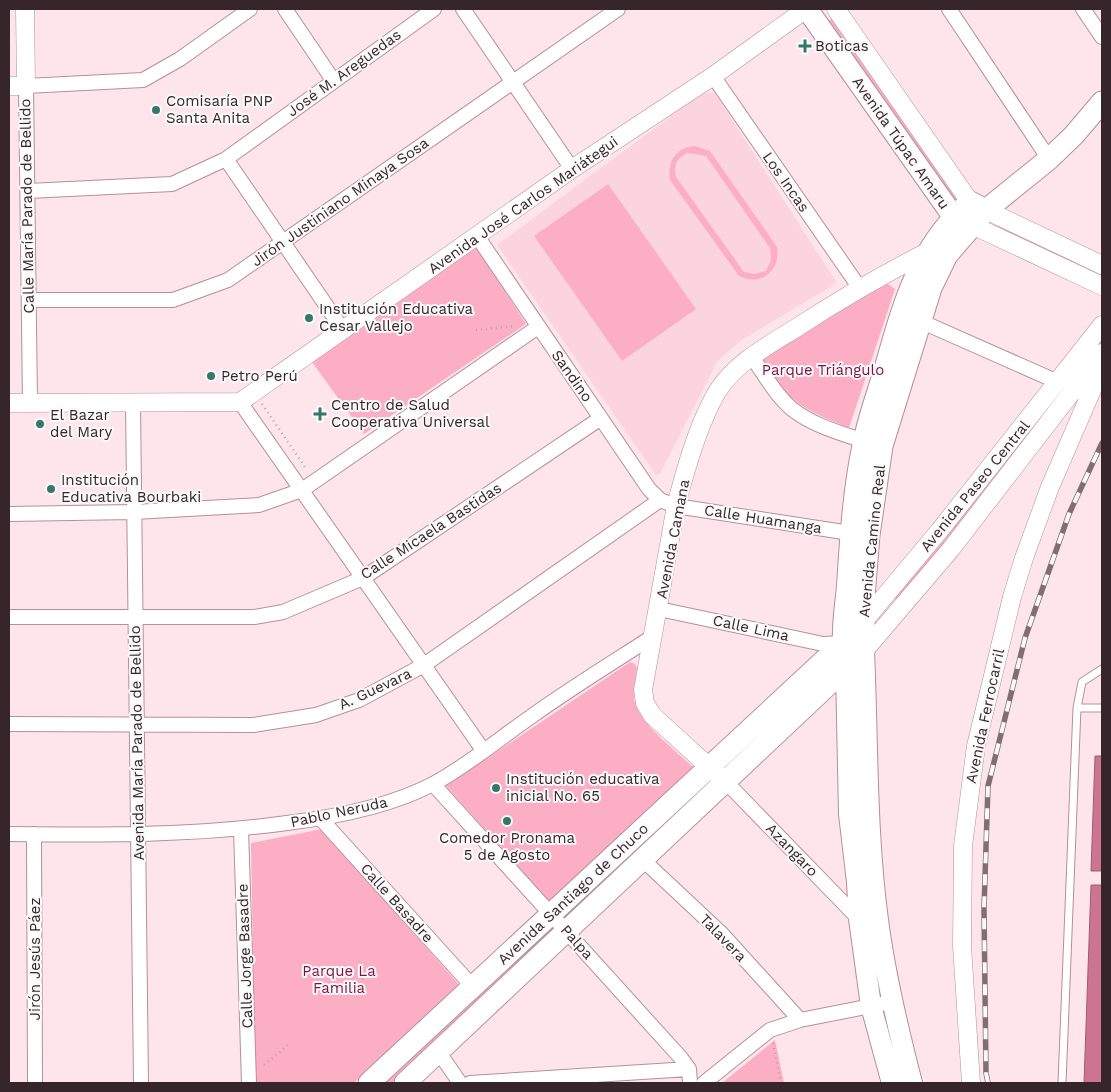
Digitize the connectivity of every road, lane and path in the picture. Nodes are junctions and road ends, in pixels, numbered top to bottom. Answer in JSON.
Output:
{"nodes":[{"id":1,"x":25,"y":9,"type":"edge"},
{"id":2,"x":250,"y":9,"type":"edge"},
{"id":3,"x":285,"y":9,"type":"edge"},
{"id":4,"x":434,"y":9,"type":"edge"},
{"id":5,"x":464,"y":9,"type":"edge"},
{"id":6,"x":618,"y":9,"type":"edge"},
{"id":7,"x":806,"y":9,"type":"edge"},
{"id":8,"x":836,"y":9,"type":"edge"},
{"id":9,"x":949,"y":9,"type":"edge"},
{"id":10,"x":1083,"y":9,"type":"edge"},
{"id":11,"x":1102,"y":37,"type":"edge"},
{"id":12,"x":713,"y":76,"type":"junction"},
{"id":13,"x":333,"y":80,"type":"junction"},
{"id":14,"x":512,"y":82,"type":"junction"},
{"id":15,"x":17,"y":86,"type":"edge"},
{"id":16,"x":1102,"y":102,"type":"edge"},
{"id":17,"x":226,"y":159,"type":"junction"},
{"id":18,"x":1049,"y":159,"type":"junction"},
{"id":19,"x":572,"y":169,"type":"junction"},
{"id":20,"x":28,"y":191,"type":"junction"},
{"id":21,"x":976,"y":213,"type":"junction"},
{"id":22,"x":953,"y":216,"type":"junction"},
{"id":23,"x":477,"y":236,"type":"junction"},
{"id":24,"x":285,"y":242,"type":"junction"},
{"id":25,"x":937,"y":254,"type":"junction"},
{"id":26,"x":1102,"y":265,"type":"edge"},
{"id":27,"x":1102,"y":286,"type":"edge"},
{"id":28,"x":860,"y":287,"type":"junction"},
{"id":29,"x":29,"y":300,"type":"junction"},
{"id":30,"x":920,"y":322,"type":"junction"},
{"id":31,"x":1102,"y":325,"type":"edge"},
{"id":32,"x":516,"y":326,"type":"dead end"},
{"id":33,"x":538,"y":327,"type":"junction"},
{"id":34,"x":343,"y":330,"type":"junction"},
{"id":35,"x":476,"y":330,"type":"dead end"},
{"id":36,"x":1102,"y":353,"type":"edge"},
{"id":37,"x":751,"y":356,"type":"junction"},
{"id":38,"x":1102,"y":367,"type":"edge"},
{"id":39,"x":1058,"y":382,"type":"junction"},
{"id":40,"x":240,"y":402,"type":"junction"},
{"id":41,"x":9,"y":403,"type":"edge"},
{"id":42,"x":30,"y":403,"type":"junction"},
{"id":43,"x":133,"y":403,"type":"junction"},
{"id":44,"x":262,"y":404,"type":"dead end"},
{"id":45,"x":601,"y":418,"type":"junction"},
{"id":46,"x":864,"y":441,"type":"junction"},
{"id":47,"x":309,"y":472,"type":"dead end"},
{"id":48,"x":302,"y":490,"type":"junction"},
{"id":49,"x":660,"y":500,"type":"junction"},
{"id":50,"x":676,"y":506,"type":"junction"},
{"id":51,"x":134,"y":512,"type":"junction"},
{"id":52,"x":9,"y":514,"type":"edge"},
{"id":53,"x":850,"y":532,"type":"junction"},
{"id":54,"x":363,"y":578,"type":"junction"},
{"id":55,"x":659,"y":609,"type":"junction"},
{"id":56,"x":9,"y":617,"type":"edge"},
{"id":57,"x":136,"y":617,"type":"junction"},
{"id":58,"x":863,"y":622,"type":"junction"},
{"id":59,"x":652,"y":637,"type":"junction"},
{"id":60,"x":843,"y":643,"type":"junction"},
{"id":61,"x":864,"y":651,"type":"junction"},
{"id":62,"x":424,"y":665,"type":"junction"},
{"id":63,"x":1102,"y":669,"type":"edge"},
{"id":64,"x":846,"y":670,"type":"junction"},
{"id":65,"x":1076,"y":708,"type":"junction"},
{"id":66,"x":1102,"y":708,"type":"edge"},
{"id":67,"x":9,"y":724,"type":"edge"},
{"id":68,"x":137,"y":724,"type":"junction"},
{"id":69,"x":483,"y":750,"type":"junction"},
{"id":70,"x":717,"y":774,"type":"junction"},
{"id":71,"x":433,"y":784,"type":"junction"},
{"id":72,"x":321,"y":819,"type":"junction"},
{"id":73,"x":241,"y":829,"type":"junction"},
{"id":74,"x":9,"y":834,"type":"edge"},
{"id":75,"x":34,"y":834,"type":"junction"},
{"id":76,"x":138,"y":836,"type":"junction"},
{"id":77,"x":642,"y":859,"type":"junction"},
{"id":78,"x":552,"y":914,"type":"junction"},
{"id":79,"x":859,"y":919,"type":"junction"},
{"id":80,"x":566,"y":930,"type":"junction"},
{"id":81,"x":373,"y":964,"type":"dead end"},
{"id":82,"x":362,"y":979,"type":"dead end"},
{"id":83,"x":473,"y":987,"type":"junction"},
{"id":84,"x":891,"y":1002,"type":"junction"},
{"id":85,"x":871,"y":1006,"type":"junction"},
{"id":86,"x":800,"y":1020,"type":"junction"},
{"id":87,"x":770,"y":1030,"type":"junction"},
{"id":88,"x":288,"y":1045,"type":"dead end"},
{"id":89,"x":438,"y":1051,"type":"junction"},
{"id":90,"x":264,"y":1065,"type":"dead end"},
{"id":91,"x":689,"y":1076,"type":"edge"},
{"id":92,"x":35,"y":1083,"type":"edge"},
{"id":93,"x":142,"y":1083,"type":"edge"},
{"id":94,"x":249,"y":1083,"type":"edge"},
{"id":95,"x":368,"y":1083,"type":"edge"},
{"id":96,"x":405,"y":1083,"type":"edge"},
{"id":97,"x":460,"y":1083,"type":"edge"},
{"id":98,"x":470,"y":1083,"type":"edge"},
{"id":99,"x":704,"y":1083,"type":"edge"},
{"id":100,"x":781,"y":1083,"type":"edge"},
{"id":101,"x":892,"y":1083,"type":"edge"},
{"id":102,"x":912,"y":1083,"type":"edge"},
{"id":103,"x":971,"y":1083,"type":"edge"},
{"id":104,"x":1062,"y":1083,"type":"edge"}],
"edges":[{"from":1,"to":15,"type":"street","name":"Calle María Parado de Bellido"},
{"from":2,"to":15,"type":"street"},
{"from":3,"to":13,"type":"street"},
{"from":4,"to":13,"type":"street","name":"José M. Areguedas"},
{"from":5,"to":14,"type":"street"},
{"from":6,"to":14,"type":"street","name":"Jirón Justiniano Minaya Sosa"},
{"from":7,"to":12,"type":"street","name":"Avenida José Carlos Mariátegui"},
{"from":7,"to":22,"type":"main road","name":"Avenida Túpac Amaru"},
{"from":8,"to":21,"type":"street","name":"Avenida Túpac Amaru"},
{"from":9,"to":18,"type":"street"},
{"from":10,"to":11,"type":"street"},
{"from":12,"to":19,"type":"street","name":"Avenida José Carlos Mariátegui"},
{"from":12,"to":28,"type":"street","name":"Los Incas"},
{"from":13,"to":17,"type":"street","name":"José M. Areguedas"},
{"from":14,"to":19,"type":"street"},
{"from":14,"to":24,"type":"street","name":"Jirón Justiniano Minaya Sosa"},
{"from":15,"to":20,"type":"street","name":"Calle María Parado de Bellido"},
{"from":16,"to":18,"type":"main road","name":"Avenida Camino Real"},
{"from":17,"to":20,"type":"street","name":"José M. Areguedas"},
{"from":17,"to":24,"type":"street"},
{"from":18,"to":21,"type":"main road","name":"Avenida Camino Real"},
{"from":19,"to":23,"type":"street","name":"Avenida José Carlos Mariátegui"},
{"from":20,"to":29,"type":"street","name":"Calle María Parado de Bellido"},
{"from":21,"to":22,"type":"main road","name":"Avenida Túpac Amaru"},
{"from":21,"to":25,"type":"main road","name":"Avenida Camino Real"},
{"from":21,"to":26,"type":"street","name":"Avenida Túpac Amaru"},
{"from":21,"to":27,"type":"street","name":"Avenida Túpac Amaru"},
{"from":22,"to":25,"type":"main road","name":"Avenida Camino Real"},
{"from":23,"to":33,"type":"street","name":"Sandino"},
{"from":23,"to":34,"type":"street","name":"Avenida José Carlos Mariátegui"},
{"from":24,"to":29,"type":"street","name":"Jirón Justiniano Minaya Sosa"},
{"from":24,"to":34,"type":"street"},
{"from":25,"to":28,"type":"street","name":"Avenida Camana"},
{"from":25,"to":30,"type":"main road","name":"Avenida Camino Real"},
{"from":25,"to":46,"type":"main road","name":"Avenida Camino Real"},
{"from":28,"to":37,"type":"street","name":"Avenida Camana"},
{"from":29,"to":42,"type":"street","name":"Calle María Parado de Bellido"},
{"from":30,"to":39,"type":"street"},
{"from":30,"to":58,"type":"main road","name":"Avenida Camino Real"},
{"from":31,"to":39,"type":"street","name":"Avenida Paseo Central"},
{"from":32,"to":35,"type":"path"},
{"from":33,"to":45,"type":"street","name":"Sandino"},
{"from":33,"to":48,"type":"street"},
{"from":34,"to":40,"type":"street","name":"Avenida José Carlos Mariátegui"},
{"from":36,"to":61,"type":"street","name":"Avenida Paseo Central"},
{"from":37,"to":46,"type":"street"},
{"from":37,"to":50,"type":"street","name":"Avenida Camana"},
{"from":38,"to":103,"type":"street","name":"Avenida Ferrocarril"},
{"from":39,"to":58,"type":"street","name":"Avenida Paseo Central"},
{"from":40,"to":43,"type":"street"},
{"from":40,"to":48,"type":"street"},
{"from":41,"to":42,"type":"street"},
{"from":42,"to":43,"type":"street"},
{"from":43,"to":51,"type":"street","name":"Avenida María Parado de Bellido"},
{"from":44,"to":47,"type":"path"},
{"from":45,"to":49,"type":"street","name":"Sandino"},
{"from":45,"to":54,"type":"street","name":"Calle Micaela Bastidas"},
{"from":46,"to":53,"type":"main road","name":"Avenida Camino Real"},
{"from":48,"to":51,"type":"street"},
{"from":48,"to":54,"type":"street"},
{"from":49,"to":50,"type":"street"},
{"from":49,"to":62,"type":"street","name":"A. Guevara"},
{"from":50,"to":53,"type":"street","name":"Calle Huamanga"},
{"from":50,"to":55,"type":"street","name":"Avenida Camana"},
{"from":51,"to":52,"type":"street"},
{"from":51,"to":57,"type":"street","name":"Avenida María Parado de Bellido"},
{"from":53,"to":60,"type":"main road","name":"Avenida Camino Real"},
{"from":54,"to":57,"type":"street","name":"Calle Micaela Bastidas"},
{"from":54,"to":62,"type":"street"},
{"from":55,"to":59,"type":"street","name":"Avenida Camana"},
{"from":55,"to":60,"type":"street","name":"Calle Lima"},
{"from":56,"to":57,"type":"street","name":"Calle Micaela Bastidas"},
{"from":57,"to":68,"type":"street","name":"Avenida María Parado de Bellido"},
{"from":58,"to":60,"type":"main road","name":"Avenida Paseo Central"},
{"from":58,"to":61,"type":"main road","name":"Avenida Camino Real"},
{"from":59,"to":69,"type":"street","name":"Pablo Neruda"},
{"from":59,"to":70,"type":"street","name":"Avenida Camana"},
{"from":60,"to":64,"type":"main road","name":"Avenida Camino Real"},
{"from":60,"to":70,"type":"main road","name":"Avenida Santiago de Chuco"},
{"from":61,"to":64,"type":"main road","name":"Avenida Paseo Central"},
{"from":61,"to":84,"type":"main road","name":"Avenida Camino Real"},
{"from":62,"to":68,"type":"street","name":"A. Guevara"},
{"from":62,"to":69,"type":"street"},
{"from":63,"to":65,"type":"lane"},
{"from":64,"to":70,"type":"main road","name":"Avenida Santiago de Chuco"},
{"from":64,"to":79,"type":"main road","name":"Avenida Camino Real"},
{"from":65,"to":66,"type":"lane"},
{"from":65,"to":104,"type":"lane"},
{"from":67,"to":68,"type":"street","name":"A. Guevara"},
{"from":68,"to":76,"type":"street","name":"Avenida María Parado de Bellido"},
{"from":69,"to":71,"type":"street","name":"Pablo Neruda"},
{"from":70,"to":77,"type":"main road","name":"Avenida Santiago de Chuco"},
{"from":70,"to":78,"type":"main road","name":"Avenida Santiago de Chuco"},
{"from":70,"to":79,"type":"street","name":"Azangaro"},
{"from":71,"to":72,"type":"street","name":"Pablo Neruda"},
{"from":71,"to":78,"type":"street","name":"Palpa"},
{"from":72,"to":73,"type":"street","name":"Pablo Neruda"},
{"from":72,"to":83,"type":"street","name":"Calle Basadre"},
{"from":73,"to":76,"type":"street","name":"Pablo Neruda"},
{"from":73,"to":94,"type":"street","name":"Calle Jorge Basadre"},
{"from":74,"to":75,"type":"street","name":"Pablo Neruda"},
{"from":75,"to":76,"type":"street","name":"Pablo Neruda"},
{"from":75,"to":92,"type":"street","name":"Jirón Jesús Páez"},
{"from":76,"to":93,"type":"street","name":"Avenida María Parado de Bellido"},
{"from":77,"to":80,"type":"main road","name":"Avenida Santiago de Chuco"},
{"from":77,"to":86,"type":"street","name":"Talavera"},
{"from":78,"to":80,"type":"street","name":"Palpa"},
{"from":78,"to":83,"type":"main road","name":"Avenida Santiago de Chuco"},
{"from":79,"to":85,"type":"main road","name":"Avenida Camino Real"},
{"from":80,"to":89,"type":"main road","name":"Avenida Santiago de Chuco"},
{"from":80,"to":91,"type":"street","name":"Palpa"},
{"from":81,"to":82,"type":"path"},
{"from":83,"to":95,"type":"main road","name":"Avenida Santiago de Chuco"},
{"from":84,"to":85,"type":"street"},
{"from":84,"to":102,"type":"main road","name":"Avenida Camino Real"},
{"from":85,"to":86,"type":"street"},
{"from":85,"to":101,"type":"main road","name":"Avenida Camino Real"},
{"from":86,"to":87,"type":"street"},
{"from":87,"to":99,"type":"street"},
{"from":87,"to":100,"type":"path"},
{"from":88,"to":90,"type":"path"},
{"from":89,"to":96,"type":"main road","name":"Avenida Santiago de Chuco"},
{"from":89,"to":97,"type":"street"},
{"from":91,"to":98,"type":"street"}]}
